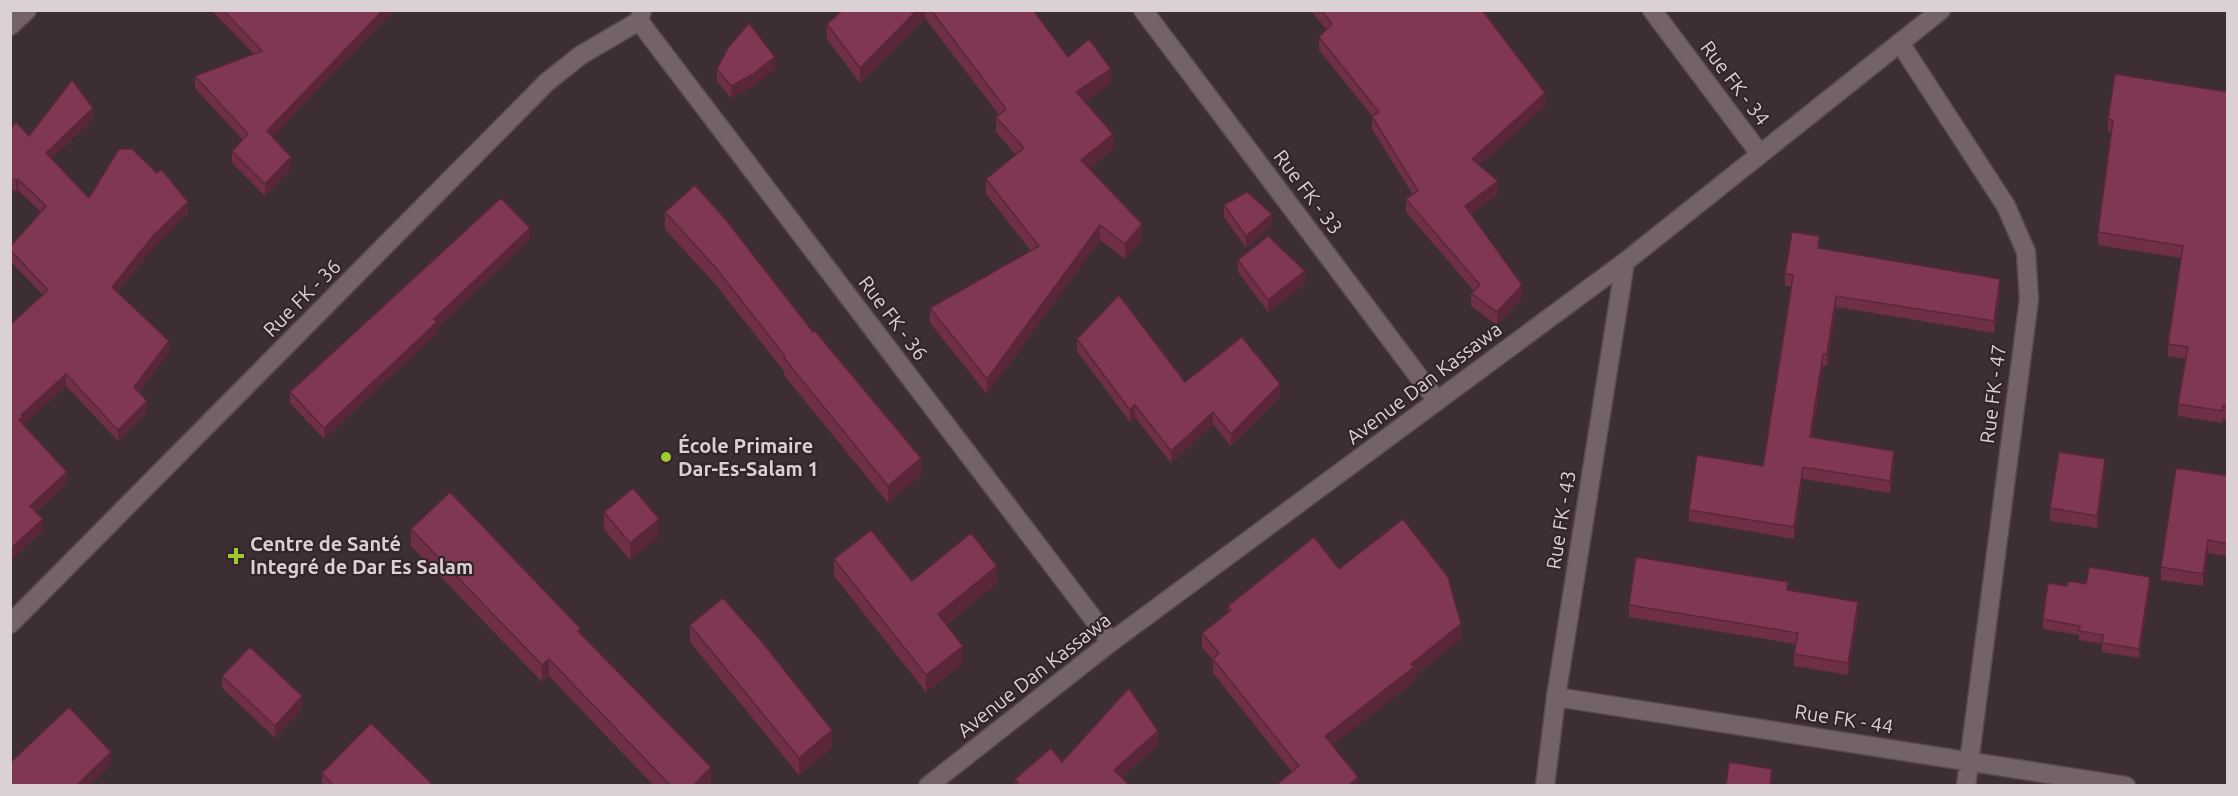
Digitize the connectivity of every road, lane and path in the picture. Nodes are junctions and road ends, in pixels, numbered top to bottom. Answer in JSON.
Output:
{"nodes":[{"id":1,"x":27,"y":10,"type":"edge"},
{"id":2,"x":1143,"y":10,"type":"edge"},
{"id":3,"x":1652,"y":10,"type":"edge"},
{"id":4,"x":1941,"y":10,"type":"edge"},
{"id":5,"x":640,"y":16,"type":"edge"},
{"id":6,"x":10,"y":26,"type":"edge"},
{"id":7,"x":1900,"y":43,"type":"junction"},
{"id":8,"x":1760,"y":154,"type":"junction"},
{"id":9,"x":1625,"y":262,"type":"junction"},
{"id":10,"x":1437,"y":401,"type":"junction"},
{"id":11,"x":10,"y":624,"type":"edge"},
{"id":12,"x":1111,"y":642,"type":"junction"},
{"id":13,"x":1556,"y":697,"type":"junction"},
{"id":14,"x":1969,"y":761,"type":"junction"},
{"id":15,"x":928,"y":786,"type":"edge"},
{"id":16,"x":1545,"y":786,"type":"edge"},
{"id":17,"x":1966,"y":786,"type":"edge"},
{"id":18,"x":2126,"y":786,"type":"edge"}],
"edges":[{"from":1,"to":6,"type":"street"},
{"from":2,"to":10,"type":"street","name":"Rue FK - 33"},
{"from":3,"to":8,"type":"street","name":"Rue FK - 34"},
{"from":4,"to":7,"type":"street","name":"Avenue Dan Kassawa"},
{"from":5,"to":11,"type":"street","name":"Rue FK - 36"},
{"from":5,"to":12,"type":"street","name":"Rue FK - 36"},
{"from":7,"to":8,"type":"street","name":"Avenue Dan Kassawa"},
{"from":7,"to":14,"type":"street","name":"Rue FK - 47"},
{"from":8,"to":9,"type":"street","name":"Avenue Dan Kassawa"},
{"from":9,"to":10,"type":"street","name":"Avenue Dan Kassawa"},
{"from":9,"to":13,"type":"street","name":"Rue FK - 43"},
{"from":10,"to":12,"type":"street","name":"Avenue Dan Kassawa"},
{"from":12,"to":15,"type":"street","name":"Avenue Dan Kassawa"},
{"from":13,"to":14,"type":"street","name":"Rue FK - 44"},
{"from":13,"to":16,"type":"street","name":"Rue FK - 43"},
{"from":14,"to":17,"type":"street","name":"Rue FK - 47"},
{"from":14,"to":18,"type":"street","name":"Rue FK - 44"}]}
